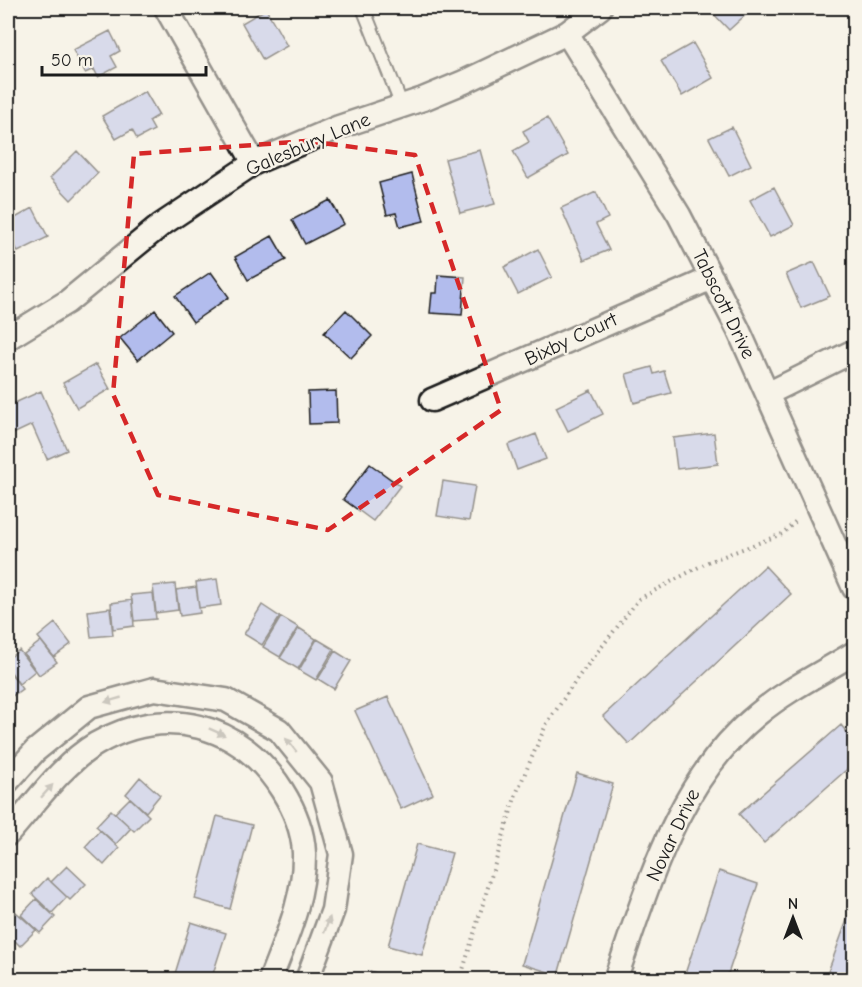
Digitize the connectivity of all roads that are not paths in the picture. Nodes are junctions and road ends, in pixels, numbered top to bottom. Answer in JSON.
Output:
{"nodes":[{"id":1,"x":166,"y":8,"type":"edge"},
{"id":2,"x":363,"y":8,"type":"edge"},
{"id":3,"x":600,"y":8,"type":"edge"},
{"id":4,"x":567,"y":33,"type":"junction"},
{"id":5,"x":402,"y":106,"type":"junction"},
{"id":6,"x":254,"y":163,"type":"junction"},
{"id":7,"x":711,"y":278,"type":"junction"},
{"id":8,"x":8,"y":338,"type":"edge"},
{"id":9,"x":855,"y":351,"type":"edge"},
{"id":10,"x":767,"y":394,"type":"junction"},
{"id":11,"x":432,"y":400,"type":"dead end"},
{"id":12,"x":855,"y":588,"type":"edge"},
{"id":13,"x":855,"y":653,"type":"edge"},
{"id":14,"x":8,"y":781,"type":"edge"},
{"id":15,"x":8,"y":834,"type":"edge"},
{"id":16,"x":270,"y":980,"type":"edge"},
{"id":17,"x":307,"y":980,"type":"edge"},
{"id":18,"x":615,"y":980,"type":"edge"}],
"edges":[{"from":1,"to":6,"type":"street"},
{"from":2,"to":5,"type":"lane"},
{"from":3,"to":4,"type":"street","name":"Galesbury Lane"},
{"from":4,"to":5,"type":"street","name":"Galesbury Lane"},
{"from":4,"to":7,"type":"street","name":"Tabscott Drive"},
{"from":5,"to":6,"type":"street","name":"Galesbury Lane"},
{"from":6,"to":8,"type":"street","name":"Galesbury Lane"},
{"from":7,"to":10,"type":"street","name":"Tabscott Drive"},
{"from":7,"to":11,"type":"street","name":"Bixby Court"},
{"from":9,"to":10,"type":"street"},
{"from":10,"to":12,"type":"street","name":"Tabscott Drive"},
{"from":13,"to":18,"type":"street","name":"Novar Drive"},
{"from":17,"to":14,"type":"street","one_way":true},
{"from":15,"to":16,"type":"street","one_way":true}]}
